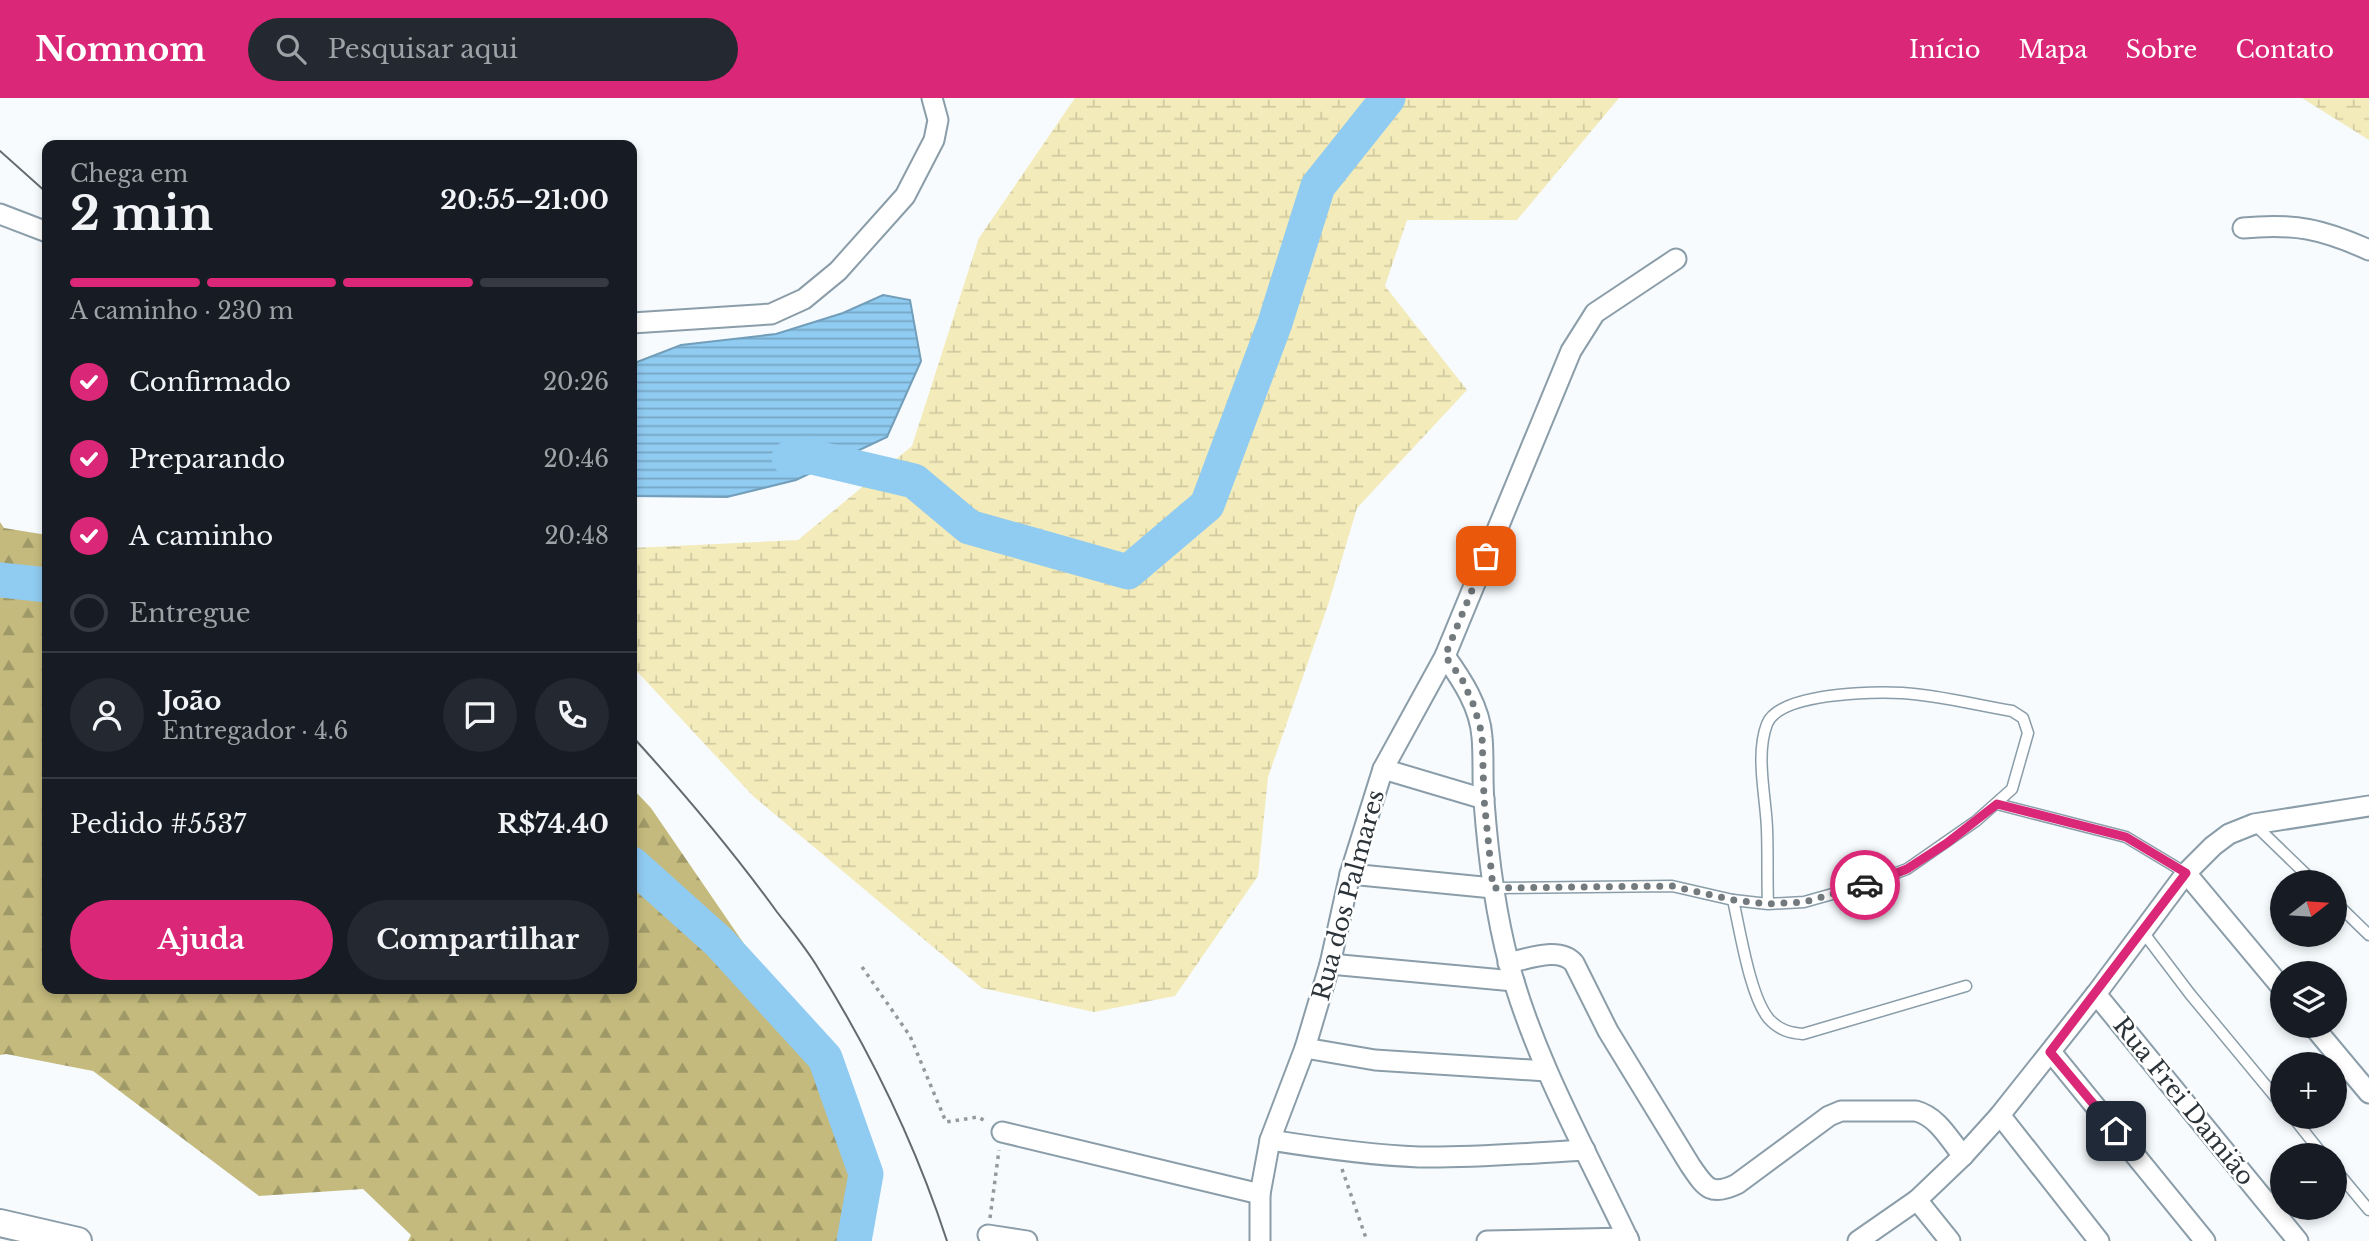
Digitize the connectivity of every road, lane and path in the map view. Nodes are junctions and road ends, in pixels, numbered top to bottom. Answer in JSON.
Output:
{"nodes":[{"id":1,"x":932,"y":98,"type":"edge"},
{"id":2,"x":0,"y":214,"type":"edge"},
{"id":3,"x":2243,"y":228,"type":"dead end"},
{"id":4,"x":42,"y":230,"type":"edge"},
{"id":5,"x":2369,"y":250,"type":"edge"},
{"id":6,"x":1675,"y":259,"type":"dead end"},
{"id":7,"x":637,"y":323,"type":"edge"},
{"id":8,"x":1445,"y":656,"type":"junction"},
{"id":9,"x":1383,"y":769,"type":"junction"},
{"id":10,"x":1484,"y":799,"type":"junction"},
{"id":11,"x":1997,"y":804,"type":"junction"},
{"id":12,"x":2369,"y":806,"type":"edge"},
{"id":13,"x":2254,"y":824,"type":"junction"},
{"id":14,"x":2302,"y":870,"type":"edge"},
{"id":15,"x":2186,"y":873,"type":"junction"},
{"id":16,"x":1350,"y":874,"type":"junction"},
{"id":17,"x":1493,"y":888,"type":"junction"},
{"id":18,"x":1733,"y":900,"type":"junction"},
{"id":19,"x":1768,"y":904,"type":"junction"},
{"id":20,"x":2347,"y":913,"type":"edge"},
{"id":21,"x":2143,"y":932,"type":"junction"},
{"id":22,"x":2369,"y":934,"type":"edge"},
{"id":23,"x":1330,"y":964,"type":"junction"},
{"id":24,"x":862,"y":967,"type":"dead end"},
{"id":25,"x":1511,"y":972,"type":"junction"},
{"id":26,"x":2270,"y":974,"type":"edge"},
{"id":27,"x":1966,"y":986,"type":"dead end"},
{"id":28,"x":2096,"y":994,"type":"junction"},
{"id":29,"x":2323,"y":1038,"type":"edge"},
{"id":30,"x":1305,"y":1048,"type":"junction"},
{"id":31,"x":2050,"y":1052,"type":"junction"},
{"id":32,"x":1547,"y":1071,"type":"junction"},
{"id":33,"x":2270,"y":1091,"type":"edge"},
{"id":34,"x":2369,"y":1093,"type":"edge"},
{"id":35,"x":2000,"y":1115,"type":"junction"},
{"id":36,"x":2302,"y":1129,"type":"edge"},
{"id":37,"x":1002,"y":1132,"type":"junction"},
{"id":38,"x":1270,"y":1140,"type":"junction"},
{"id":39,"x":2313,"y":1143,"type":"edge"},
{"id":40,"x":1585,"y":1150,"type":"junction"},
{"id":41,"x":1335,"y":1151,"type":"junction"},
{"id":42,"x":1963,"y":1156,"type":"junction"},
{"id":43,"x":2347,"y":1184,"type":"edge"},
{"id":44,"x":1260,"y":1194,"type":"junction"},
{"id":45,"x":1917,"y":1200,"type":"junction"},
{"id":46,"x":2369,"y":1210,"type":"edge"},
{"id":47,"x":0,"y":1223,"type":"edge"},
{"id":48,"x":988,"y":1235,"type":"joint"},
{"id":49,"x":1628,"y":1240,"type":"edge"},
{"id":50,"x":78,"y":1241,"type":"edge"},
{"id":51,"x":1027,"y":1241,"type":"edge"},
{"id":52,"x":1260,"y":1241,"type":"edge"},
{"id":53,"x":1367,"y":1241,"type":"edge"},
{"id":54,"x":1487,"y":1241,"type":"edge"},
{"id":55,"x":1858,"y":1241,"type":"edge"},
{"id":56,"x":1950,"y":1241,"type":"edge"},
{"id":57,"x":2099,"y":1241,"type":"edge"},
{"id":58,"x":2205,"y":1241,"type":"edge"},
{"id":59,"x":2298,"y":1241,"type":"edge"}],
"edges":[{"from":1,"to":7,"type":"street"},
{"from":2,"to":4,"type":"street"},
{"from":3,"to":5,"type":"street"},
{"from":6,"to":8,"type":"street","name":"Rua dos Palmares"},
{"from":8,"to":9,"type":"street","name":"Rua dos Palmares"},
{"from":8,"to":10,"type":"street"},
{"from":9,"to":10,"type":"street"},
{"from":9,"to":16,"type":"street","name":"Rua dos Palmares"},
{"from":10,"to":17,"type":"street"},
{"from":11,"to":15,"type":"lane"},
{"from":11,"to":19,"type":"lane"},
{"from":11,"to":19,"type":"lane"},
{"from":12,"to":13,"type":"street"},
{"from":13,"to":14,"type":"lane"},
{"from":13,"to":15,"type":"street"},
{"from":15,"to":21,"type":"street"},
{"from":15,"to":26,"type":"street"},
{"from":16,"to":17,"type":"street"},
{"from":16,"to":23,"type":"street","name":"Rua dos Palmares"},
{"from":17,"to":18,"type":"lane"},
{"from":17,"to":25,"type":"street"},
{"from":18,"to":19,"type":"lane"},
{"from":18,"to":27,"type":"lane"},
{"from":20,"to":22,"type":"lane"},
{"from":21,"to":28,"type":"street"},
{"from":21,"to":33,"type":"lane"},
{"from":23,"to":25,"type":"street"},
{"from":23,"to":30,"type":"street","name":"Rua dos Palmares"},
{"from":24,"to":37,"type":"path"},
{"from":25,"to":32,"type":"street"},
{"from":25,"to":42,"type":"street"},
{"from":28,"to":31,"type":"street"},
{"from":28,"to":59,"type":"street","name":"Rua Frei Damião"},
{"from":29,"to":34,"type":"street"},
{"from":30,"to":32,"type":"street"},
{"from":30,"to":38,"type":"street","name":"Rua dos Palmares"},
{"from":31,"to":35,"type":"street"},
{"from":31,"to":58,"type":"street"},
{"from":32,"to":40,"type":"street"},
{"from":35,"to":42,"type":"street"},
{"from":35,"to":57,"type":"street"},
{"from":36,"to":39,"type":"lane"},
{"from":37,"to":44,"type":"street"},
{"from":37,"to":48,"type":"path"},
{"from":38,"to":41,"type":"street"},
{"from":38,"to":44,"type":"street","name":"Rua dos Palmares"},
{"from":40,"to":41,"type":"street"},
{"from":40,"to":49,"type":"street"},
{"from":41,"to":53,"type":"path"},
{"from":42,"to":45,"type":"street"},
{"from":43,"to":46,"type":"lane"},
{"from":44,"to":52,"type":"street","name":"Rua dos Palmares"},
{"from":45,"to":55,"type":"street"},
{"from":45,"to":56,"type":"street"},
{"from":47,"to":50,"type":"street"},
{"from":48,"to":51,"type":"street"},
{"from":49,"to":54,"type":"street"}]}
